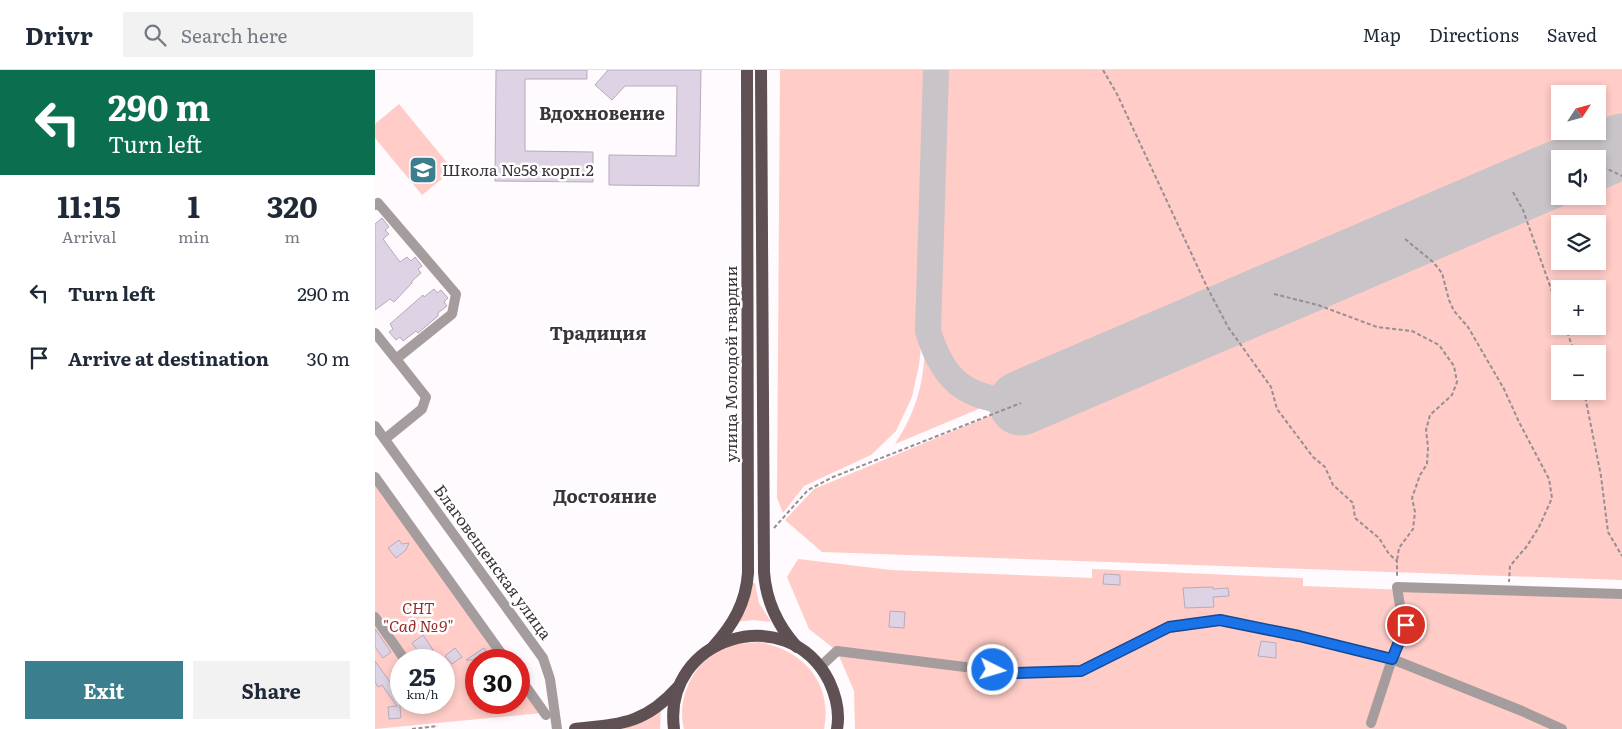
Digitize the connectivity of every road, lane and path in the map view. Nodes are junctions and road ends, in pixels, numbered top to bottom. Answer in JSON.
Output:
{"nodes":[{"id":1,"x":747,"y":70,"type":"edge"},
{"id":2,"x":761,"y":70,"type":"edge"},
{"id":3,"x":1103,"y":70,"type":"edge"},
{"id":4,"x":1606,"y":168,"type":"edge"},
{"id":5,"x":1622,"y":176,"type":"edge"},
{"id":6,"x":1513,"y":192,"type":"dead end"},
{"id":7,"x":375,"y":205,"type":"edge"},
{"id":8,"x":1405,"y":239,"type":"dead end"},
{"id":9,"x":1551,"y":289,"type":"edge"},
{"id":10,"x":1275,"y":294,"type":"dead end"},
{"id":11,"x":375,"y":333,"type":"edge"},
{"id":12,"x":396,"y":359,"type":"junction"},
{"id":13,"x":1586,"y":400,"type":"edge"},
{"id":14,"x":1021,"y":403,"type":"dead end"},
{"id":15,"x":375,"y":426,"type":"edge"},
{"id":16,"x":385,"y":439,"type":"junction"},
{"id":17,"x":375,"y":477,"type":"edge"},
{"id":18,"x":771,"y":531,"type":"dead end"},
{"id":19,"x":1622,"y":556,"type":"edge"},
{"id":20,"x":1397,"y":561,"type":"junction"},
{"id":21,"x":1397,"y":586,"type":"junction"},
{"id":22,"x":1513,"y":590,"type":"junction"},
{"id":23,"x":1622,"y":594,"type":"edge"},
{"id":24,"x":375,"y":617,"type":"edge"},
{"id":25,"x":713,"y":647,"type":"junction"},
{"id":26,"x":797,"y":647,"type":"junction"},
{"id":27,"x":397,"y":649,"type":"edge"},
{"id":28,"x":499,"y":649,"type":"edge"},
{"id":29,"x":1392,"y":659,"type":"junction"},
{"id":30,"x":821,"y":667,"type":"junction"},
{"id":31,"x":679,"y":686,"type":"junction"},
{"id":32,"x":530,"y":692,"type":"edge"},
{"id":33,"x":546,"y":715,"type":"dead end"},
{"id":34,"x":1371,"y":723,"type":"dead end"},
{"id":35,"x":438,"y":726,"type":"dead end"},
{"id":36,"x":412,"y":729,"type":"edge"},
{"id":37,"x":557,"y":729,"type":"edge"},
{"id":38,"x":575,"y":729,"type":"edge"},
{"id":39,"x":674,"y":729,"type":"edge"},
{"id":40,"x":837,"y":729,"type":"edge"},
{"id":41,"x":1562,"y":729,"type":"edge"}],
"edges":[{"from":1,"to":25,"type":"main road","name":"улица Молодой гвардии"},
{"from":2,"to":26,"type":"main road","name":"улица Молодой гвардии"},
{"from":3,"to":20,"type":"path"},
{"from":4,"to":5,"type":"path"},
{"from":6,"to":9,"type":"path"},
{"from":7,"to":12,"type":"street"},
{"from":8,"to":22,"type":"path"},
{"from":10,"to":20,"type":"path"},
{"from":11,"to":12,"type":"street"},
{"from":12,"to":16,"type":"street"},
{"from":13,"to":19,"type":"path"},
{"from":14,"to":18,"type":"path"},
{"from":15,"to":16,"type":"street","name":"Благовещенская улица"},
{"from":16,"to":37,"type":"street","name":"Благовещенская улица"},
{"from":17,"to":28,"type":"street"},
{"from":20,"to":21,"type":"path"},
{"from":21,"to":22,"type":"street"},
{"from":21,"to":29,"type":"street"},
{"from":22,"to":23,"type":"street"},
{"from":24,"to":27,"type":"street"},
{"from":25,"to":26,"type":"main road"},
{"from":25,"to":31,"type":"main road"},
{"from":26,"to":30,"type":"main road"},
{"from":29,"to":30,"type":"street"},
{"from":29,"to":34,"type":"street"},
{"from":29,"to":41,"type":"street"},
{"from":30,"to":40,"type":"main road"},
{"from":31,"to":38,"type":"main road"},
{"from":31,"to":39,"type":"main road"},
{"from":32,"to":33,"type":"street"},
{"from":35,"to":36,"type":"path"}]}
